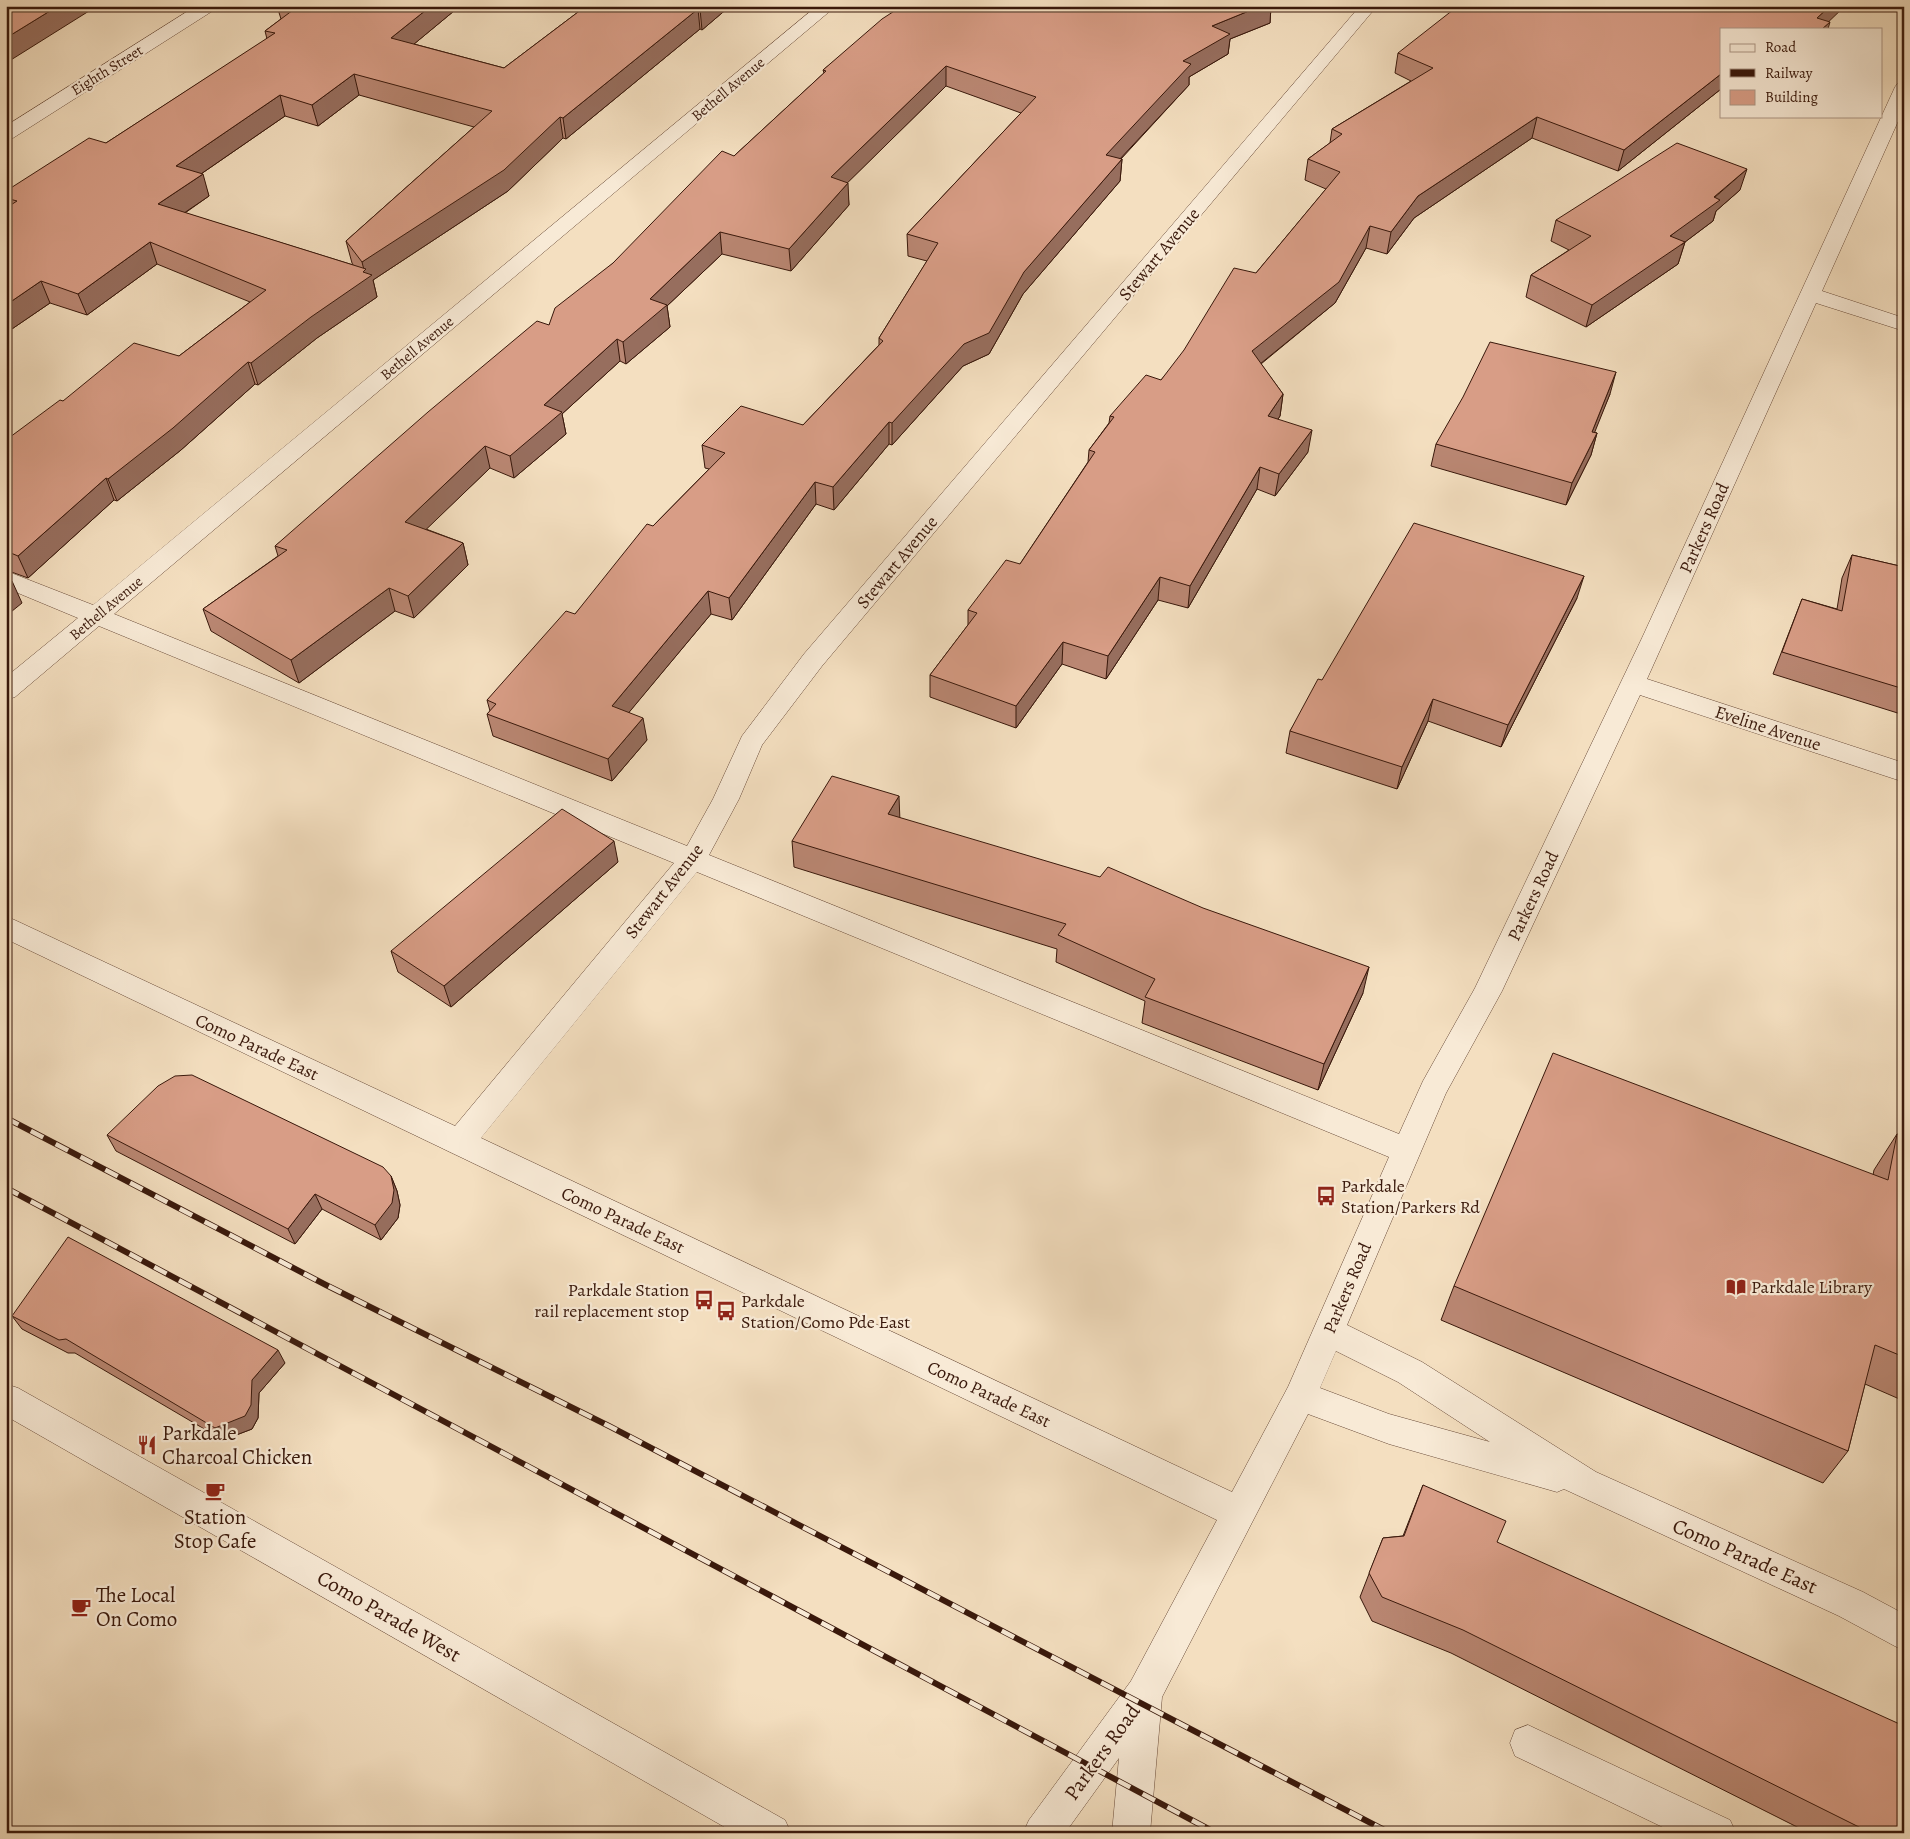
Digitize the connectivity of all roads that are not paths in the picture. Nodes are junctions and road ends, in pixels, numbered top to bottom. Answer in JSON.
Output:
{"nodes":[{"id":1,"x":208,"y":6,"type":"edge"},
{"id":2,"x":828,"y":6,"type":"edge"},
{"id":3,"x":1369,"y":6,"type":"edge"},
{"id":4,"x":1904,"y":87,"type":"edge"},
{"id":5,"x":6,"y":134,"type":"edge"},
{"id":6,"x":1811,"y":294,"type":"junction"},
{"id":7,"x":1904,"y":325,"type":"edge"},
{"id":8,"x":6,"y":579,"type":"edge"},
{"id":9,"x":95,"y":616,"type":"junction"},
{"id":10,"x":1632,"y":683,"type":"junction"},
{"id":11,"x":6,"y":691,"type":"edge"},
{"id":12,"x":1904,"y":773,"type":"edge"},
{"id":13,"x":693,"y":859,"type":"junction"},
{"id":14,"x":6,"y":928,"type":"edge"},
{"id":15,"x":459,"y":1143,"type":"junction"},
{"id":16,"x":1405,"y":1150,"type":"junction"},
{"id":17,"x":1328,"y":1332,"type":"junction"},
{"id":18,"x":1300,"y":1396,"type":"junction"},
{"id":19,"x":6,"y":1399,"type":"edge"},
{"id":20,"x":1584,"y":1483,"type":"junction"},
{"id":21,"x":1239,"y":1513,"type":"junction"},
{"id":22,"x":1904,"y":1633,"type":"edge"},
{"id":23,"x":1144,"y":1694,"type":"junction"},
{"id":24,"x":1528,"y":1743,"type":"dead end"},
{"id":25,"x":772,"y":1833,"type":"edge"},
{"id":26,"x":1042,"y":1833,"type":"edge"},
{"id":27,"x":1131,"y":1833,"type":"edge"},
{"id":28,"x":1718,"y":1833,"type":"edge"}],
"edges":[{"from":1,"to":5,"type":"street","name":"Eighth Street"},
{"from":2,"to":9,"type":"street","name":"Bethell Avenue"},
{"from":3,"to":13,"type":"street","name":"Stewart Avenue"},
{"from":4,"to":6,"type":"street","name":"Parkers Road"},
{"from":6,"to":7,"type":"street"},
{"from":6,"to":10,"type":"street","name":"Parkers Road"},
{"from":8,"to":9,"type":"street"},
{"from":9,"to":11,"type":"street","name":"Bethell Avenue"},
{"from":9,"to":13,"type":"street"},
{"from":10,"to":12,"type":"street","name":"Eveline Avenue"},
{"from":10,"to":16,"type":"street","name":"Parkers Road"},
{"from":13,"to":15,"type":"street","name":"Stewart Avenue"},
{"from":13,"to":16,"type":"street"},
{"from":14,"to":15,"type":"street","name":"Como Parade East"},
{"from":15,"to":21,"type":"street","name":"Como Parade East"},
{"from":16,"to":17,"type":"street","name":"Parkers Road"},
{"from":17,"to":18,"type":"street","name":"Parkers Road"},
{"from":17,"to":20,"type":"street","name":"Como Parade East"},
{"from":18,"to":20,"type":"street","name":"Como Parade East"},
{"from":18,"to":21,"type":"street","name":"Parkers Road"},
{"from":19,"to":25,"type":"street","name":"Como Parade West"},
{"from":20,"to":22,"type":"street","name":"Como Parade East"},
{"from":21,"to":23,"type":"street","name":"Parkers Road"},
{"from":23,"to":26,"type":"street","name":"Parkers Road"},
{"from":23,"to":27,"type":"street","name":"Parkers Road"},
{"from":24,"to":28,"type":"street"}]}
